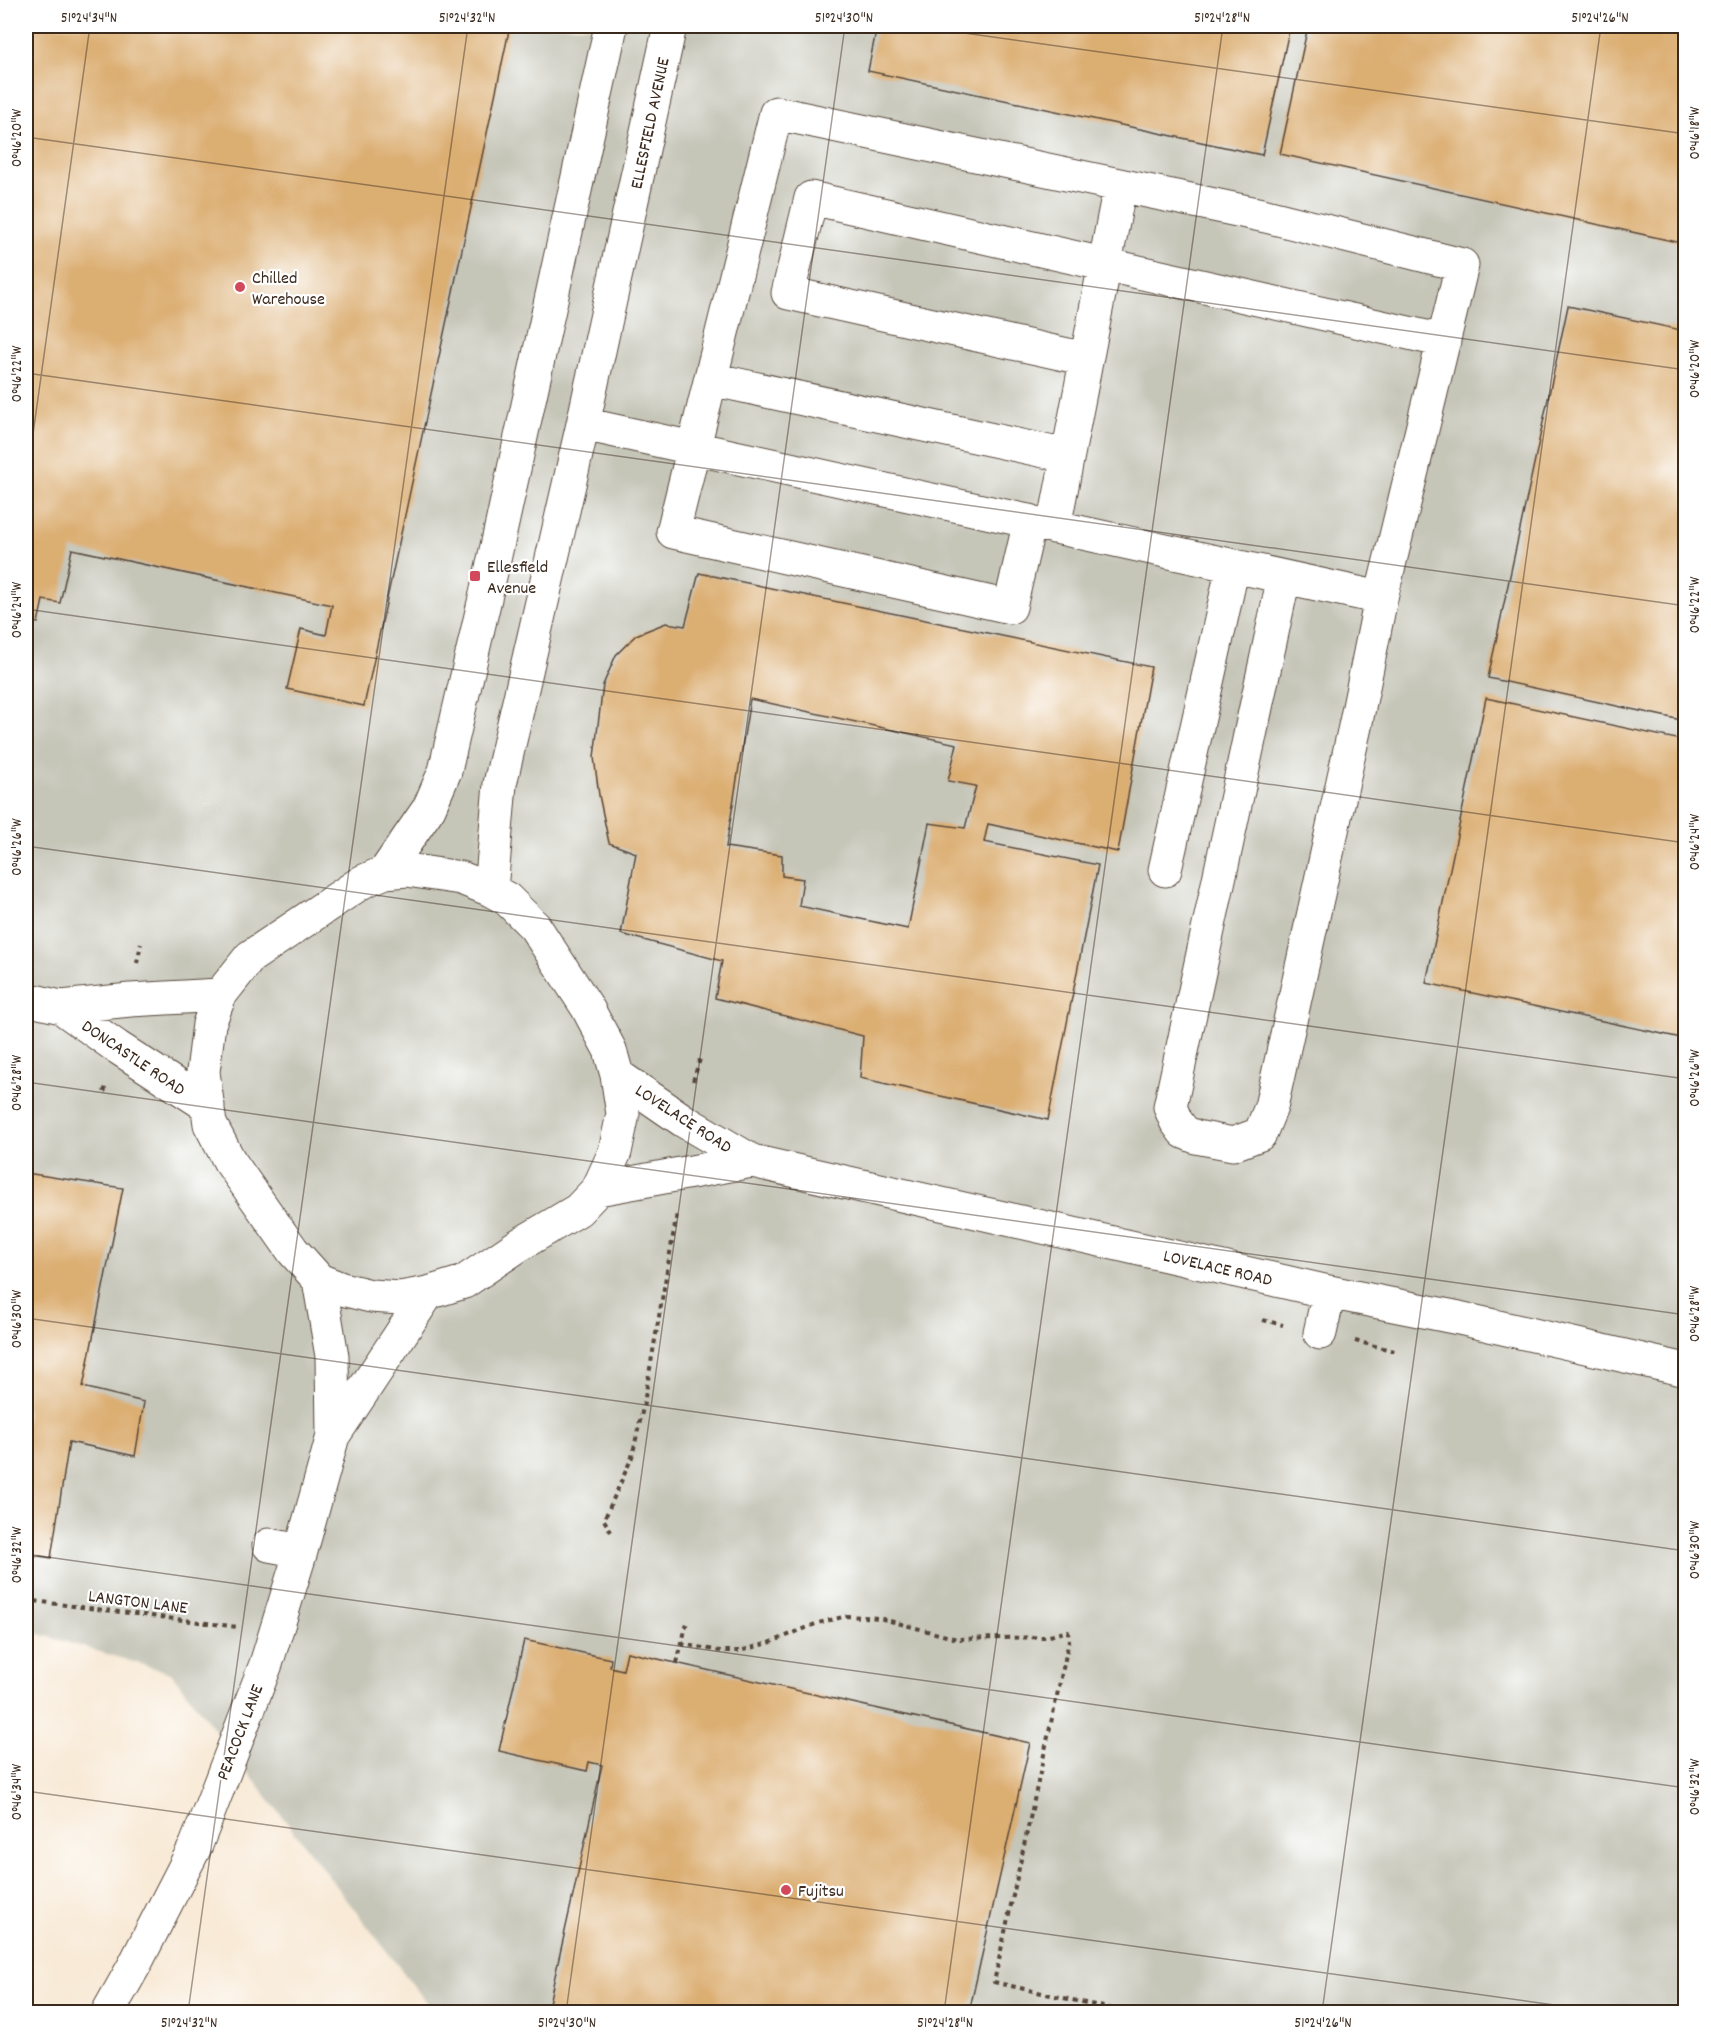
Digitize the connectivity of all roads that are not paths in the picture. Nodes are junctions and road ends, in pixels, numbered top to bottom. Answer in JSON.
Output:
{"nodes":[{"id":1,"x":611,"y":26,"type":"edge"},
{"id":2,"x":670,"y":26,"type":"edge"},
{"id":3,"x":1120,"y":186,"type":"junction"},
{"id":4,"x":1104,"y":264,"type":"junction"},
{"id":5,"x":1444,"y":341,"type":"junction"},
{"id":6,"x":1086,"y":359,"type":"junction"},
{"id":7,"x":711,"y":379,"type":"junction"},
{"id":8,"x":583,"y":424,"type":"junction"},
{"id":9,"x":694,"y":448,"type":"junction"},
{"id":10,"x":1067,"y":456,"type":"junction"},
{"id":11,"x":1042,"y":524,"type":"junction"},
{"id":12,"x":1233,"y":566,"type":"junction"},
{"id":13,"x":1284,"y":577,"type":"junction"},
{"id":14,"x":1381,"y":598,"type":"junction"},
{"id":15,"x":1165,"y":870,"type":"dead end"},
{"id":16,"x":385,"y":872,"type":"junction"},
{"id":17,"x":491,"y":890,"type":"junction"},
{"id":18,"x":220,"y":995,"type":"junction"},
{"id":19,"x":26,"y":999,"type":"edge"},
{"id":20,"x":61,"y":1007,"type":"junction"},
{"id":21,"x":617,"y":1075,"type":"junction"},
{"id":22,"x":208,"y":1106,"type":"junction"},
{"id":23,"x":752,"y":1161,"type":"junction"},
{"id":24,"x":598,"y":1189,"type":"junction"},
{"id":25,"x":319,"y":1280,"type":"junction"},
{"id":26,"x":1329,"y":1292,"type":"junction"},
{"id":27,"x":428,"y":1293,"type":"junction"},
{"id":28,"x":1320,"y":1333,"type":"dead end"},
{"id":29,"x":1686,"y":1370,"type":"edge"},
{"id":30,"x":333,"y":1436,"type":"junction"},
{"id":31,"x":269,"y":1545,"type":"dead end"},
{"id":32,"x":302,"y":1551,"type":"junction"},
{"id":33,"x":108,"y":2013,"type":"edge"}],
"edges":[{"from":1,"to":16,"type":"street"},
{"from":2,"to":8,"type":"street","name":"ELLESFIELD AVENUE"},
{"from":3,"to":4,"type":"street"},
{"from":3,"to":5,"type":"street"},
{"from":3,"to":7,"type":"street"},
{"from":4,"to":5,"type":"street"},
{"from":4,"to":6,"type":"street"},
{"from":4,"to":6,"type":"street"},
{"from":5,"to":14,"type":"street"},
{"from":6,"to":10,"type":"street"},
{"from":7,"to":9,"type":"street"},
{"from":7,"to":10,"type":"street"},
{"from":8,"to":9,"type":"street"},
{"from":8,"to":17,"type":"street","name":"ELLESFIELD AVENUE"},
{"from":9,"to":11,"type":"street"},
{"from":9,"to":11,"type":"street"},
{"from":10,"to":11,"type":"street"},
{"from":11,"to":12,"type":"street"},
{"from":12,"to":13,"type":"street"},
{"from":12,"to":15,"type":"street"},
{"from":13,"to":14,"type":"street"},
{"from":13,"to":14,"type":"street"},
{"from":16,"to":17,"type":"street"},
{"from":16,"to":18,"type":"street"},
{"from":17,"to":21,"type":"street"},
{"from":18,"to":20,"type":"street","name":"DONCASTLE ROAD"},
{"from":18,"to":22,"type":"street"},
{"from":19,"to":20,"type":"street","name":"DONCASTLE ROAD"},
{"from":20,"to":22,"type":"street","name":"DONCASTLE ROAD"},
{"from":21,"to":23,"type":"street","name":"LOVELACE ROAD"},
{"from":21,"to":24,"type":"street"},
{"from":22,"to":25,"type":"street"},
{"from":23,"to":24,"type":"street","name":"LOVELACE ROAD"},
{"from":23,"to":26,"type":"street","name":"LOVELACE ROAD"},
{"from":24,"to":27,"type":"street"},
{"from":25,"to":27,"type":"street"},
{"from":25,"to":30,"type":"street","name":"PEACOCK LANE"},
{"from":26,"to":28,"type":"street"},
{"from":26,"to":29,"type":"street","name":"LOVELACE ROAD"},
{"from":27,"to":30,"type":"street","name":"PEACOCK LANE"},
{"from":30,"to":32,"type":"street","name":"PEACOCK LANE"},
{"from":31,"to":32,"type":"street"},
{"from":32,"to":33,"type":"street","name":"PEACOCK LANE"}]}
